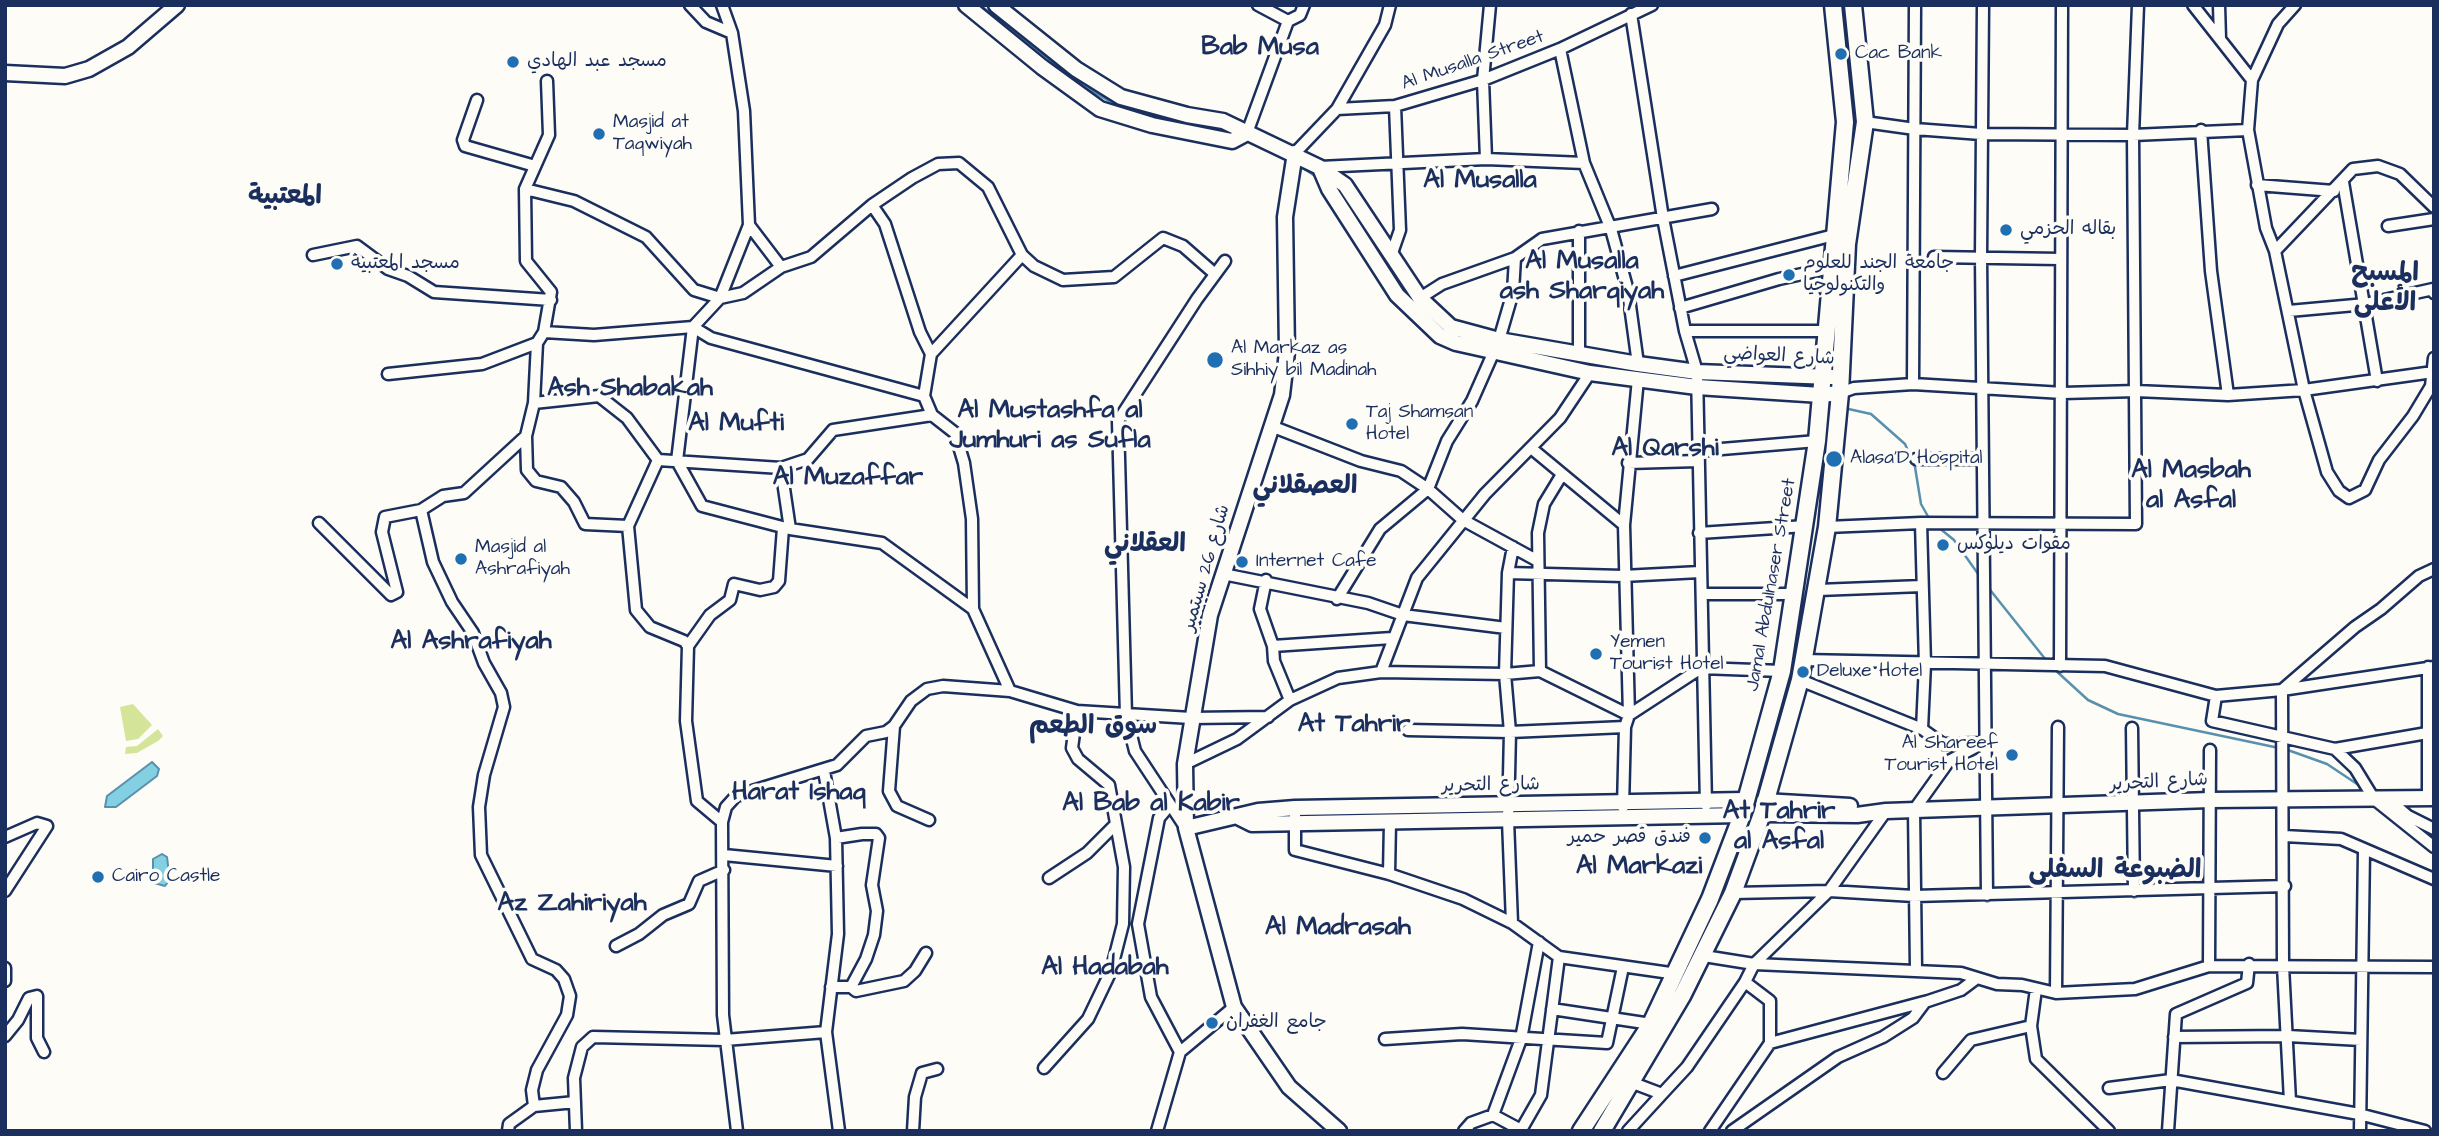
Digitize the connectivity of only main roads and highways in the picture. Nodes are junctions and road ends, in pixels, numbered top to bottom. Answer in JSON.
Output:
{"nodes":[{"id":1,"x":177,"y":5,"type":"edge"},
{"id":2,"x":966,"y":5,"type":"edge"},
{"id":3,"x":1833,"y":5,"type":"edge"},
{"id":4,"x":1853,"y":5,"type":"edge"},
{"id":5,"x":1002,"y":7,"type":"edge"},
{"id":6,"x":5,"y":73,"type":"edge"},
{"id":7,"x":1247,"y":133,"type":"junction"},
{"id":8,"x":1295,"y":153,"type":"junction"},
{"id":9,"x":1319,"y":167,"type":"junction"},
{"id":10,"x":1496,"y":347,"type":"junction"},
{"id":11,"x":1638,"y":371,"type":"junction"},
{"id":12,"x":1822,"y":376,"type":"junction"},
{"id":13,"x":1845,"y":386,"type":"junction"},
{"id":14,"x":1821,"y":395,"type":"junction"},
{"id":15,"x":2431,"y":798,"type":"edge"},
{"id":16,"x":1763,"y":807,"type":"junction"},
{"id":17,"x":1743,"y":808,"type":"junction"},
{"id":18,"x":1623,"y":809,"type":"junction"},
{"id":19,"x":1508,"y":813,"type":"junction"},
{"id":20,"x":1296,"y":815,"type":"junction"},
{"id":21,"x":1186,"y":828,"type":"junction"},
{"id":22,"x":1339,"y":1131,"type":"edge"},
{"id":23,"x":1581,"y":1131,"type":"edge"},
{"id":24,"x":1602,"y":1131,"type":"edge"}],
"edges":[{"from":1,"to":6,"type":"main road"},
{"from":2,"to":7,"type":"main road"},
{"from":3,"to":12,"type":"main road","name":"Jamal Abdulnaser Street"},
{"from":4,"to":13,"type":"main road"},
{"from":5,"to":7,"type":"main road"},
{"from":7,"to":8,"type":"main road"},
{"from":8,"to":9,"type":"main road"},
{"from":8,"to":21,"type":"main road","name":"شارع 26 سبتمبر"},
{"from":9,"to":10,"type":"main road","name":"شارع العواضي"},
{"from":9,"to":10,"type":"main road","name":"شارع العواضي"},
{"from":10,"to":11,"type":"main road","name":"شارع العواضي"},
{"from":10,"to":11,"type":"main road","name":"شارع العواضي"},
{"from":11,"to":12,"type":"main road","name":"شارع العواضي"},
{"from":11,"to":14,"type":"main road","name":"شارع العواضي"},
{"from":12,"to":13,"type":"main road","name":"شارع العواضي"},
{"from":12,"to":14,"type":"main road","name":"Jamal Abdulnaser Street"},
{"from":13,"to":14,"type":"main road","name":"شارع العواضي"},
{"from":13,"to":16,"type":"main road"},
{"from":14,"to":17,"type":"main road","name":"Jamal Abdulnaser Street"},
{"from":15,"to":16,"type":"main road","name":"شارع التحرير"},
{"from":16,"to":24,"type":"main road"},
{"from":17,"to":18,"type":"main road","name":"شارع التحرير"},
{"from":17,"to":18,"type":"main road","name":"شارع التحرير"},
{"from":17,"to":23,"type":"main road","name":"Jamal Abdulnaser Street"},
{"from":18,"to":19,"type":"main road","name":"شارع التحرير"},
{"from":19,"to":20,"type":"main road","name":"شارع التحرير"},
{"from":19,"to":20,"type":"main road","name":"شارع التحرير"},
{"from":20,"to":21,"type":"main road","name":"شارع التحرير"},
{"from":21,"to":22,"type":"main road","name":"شارع 26 سبتمبر"}]}
